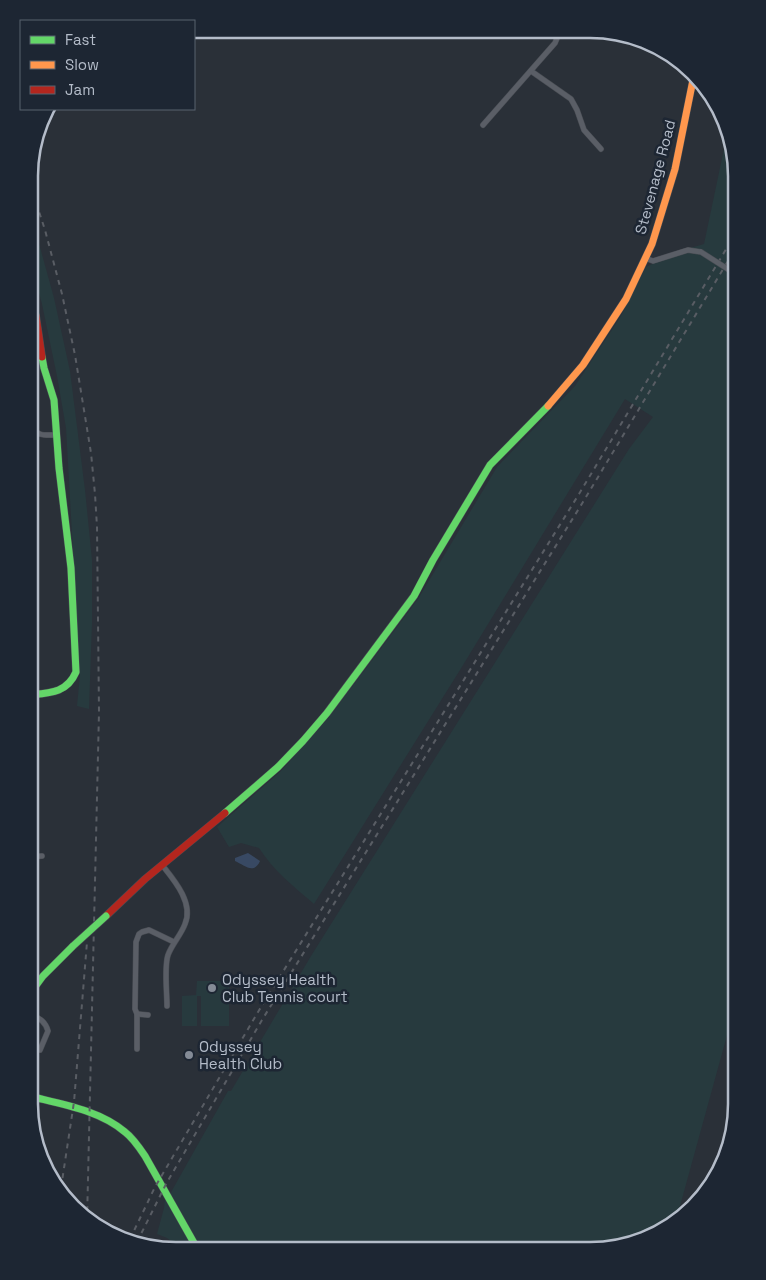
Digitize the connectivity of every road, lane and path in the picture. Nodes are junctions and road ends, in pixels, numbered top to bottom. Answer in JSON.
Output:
{"nodes":[{"id":1,"x":557,"y":38,"type":"edge"},
{"id":2,"x":531,"y":71,"type":"junction"},
{"id":3,"x":692,"y":84,"type":"edge"},
{"id":4,"x":483,"y":125,"type":"dead end"},
{"id":5,"x":601,"y":149,"type":"dead end"},
{"id":6,"x":645,"y":258,"type":"junction"},
{"id":7,"x":728,"y":269,"type":"edge"},
{"id":8,"x":38,"y":329,"type":"edge"},
{"id":9,"x":38,"y":434,"type":"edge"},
{"id":10,"x":56,"y":435,"type":"junction"},
{"id":11,"x":38,"y":694,"type":"edge"},
{"id":12,"x":38,"y":856,"type":"edge"},
{"id":13,"x":42,"y":856,"type":"dead end"},
{"id":14,"x":162,"y":865,"type":"junction"},
{"id":15,"x":174,"y":942,"type":"junction"},
{"id":16,"x":38,"y":984,"type":"edge"},
{"id":17,"x":167,"y":1006,"type":"dead end"},
{"id":18,"x":137,"y":1014,"type":"junction"},
{"id":19,"x":148,"y":1015,"type":"dead end"},
{"id":20,"x":38,"y":1018,"type":"edge"},
{"id":21,"x":137,"y":1049,"type":"dead end"},
{"id":22,"x":40,"y":1050,"type":"dead end"},
{"id":23,"x":38,"y":1098,"type":"edge"},
{"id":24,"x":193,"y":1242,"type":"edge"}],
"edges":[{"from":1,"to":2,"type":"street"},
{"from":2,"to":4,"type":"street"},
{"from":2,"to":5,"type":"street"},
{"from":3,"to":6,"type":"main road","name":"Stevenage Road"},
{"from":6,"to":7,"type":"street","bridge":true},
{"from":6,"to":14,"type":"main road","name":"Stevenage Road"},
{"from":8,"to":10,"type":"main road"},
{"from":9,"to":10,"type":"street"},
{"from":10,"to":11,"type":"main road"},
{"from":12,"to":13,"type":"street"},
{"from":14,"to":15,"type":"street"},
{"from":14,"to":16,"type":"main road","name":"Stevenage Road","bridge":true},
{"from":15,"to":17,"type":"street"},
{"from":15,"to":18,"type":"street"},
{"from":18,"to":19,"type":"street"},
{"from":18,"to":21,"type":"street"},
{"from":20,"to":22,"type":"street"},
{"from":23,"to":24,"type":"main road"}]}
